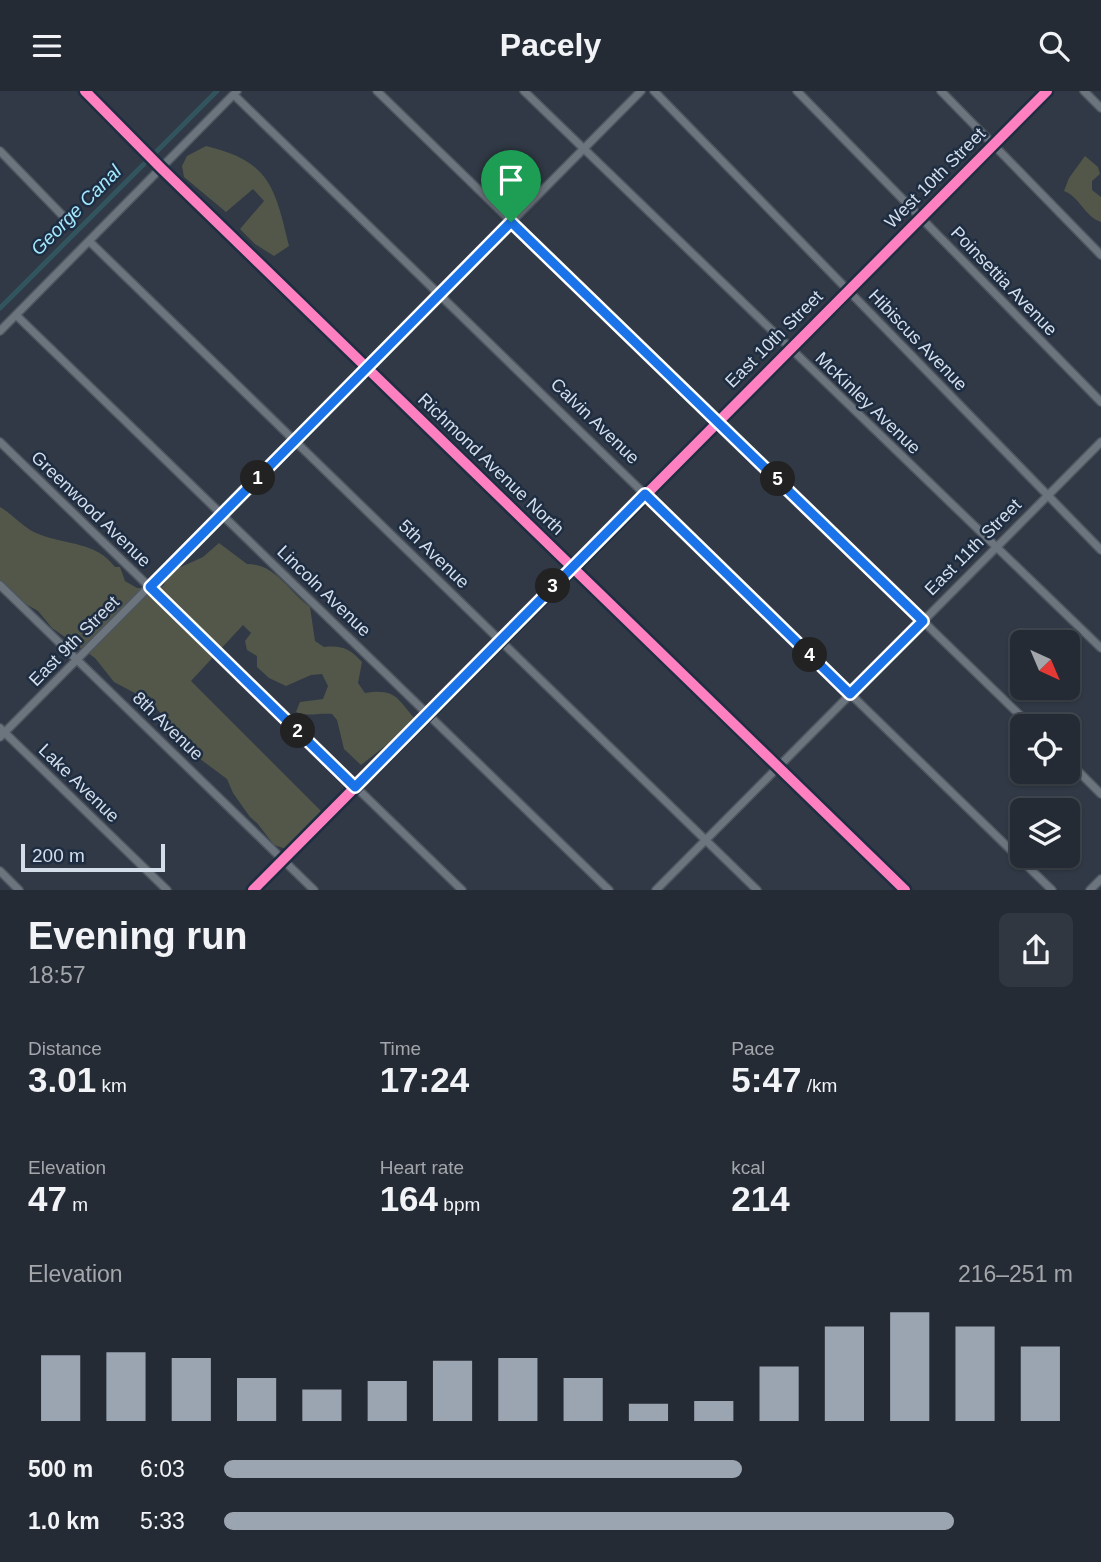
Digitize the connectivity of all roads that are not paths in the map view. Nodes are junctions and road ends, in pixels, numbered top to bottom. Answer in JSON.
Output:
{"nodes":[{"id":1,"x":85,"y":91,"type":"edge"},
{"id":2,"x":377,"y":91,"type":"edge"},
{"id":3,"x":524,"y":91,"type":"edge"},
{"id":4,"x":641,"y":91,"type":"edge"},
{"id":5,"x":654,"y":91,"type":"edge"},
{"id":6,"x":797,"y":91,"type":"edge"},
{"id":7,"x":941,"y":91,"type":"edge"},
{"id":8,"x":1047,"y":91,"type":"edge"},
{"id":9,"x":1084,"y":91,"type":"edge"},
{"id":10,"x":235,"y":93,"type":"edge"},
{"id":11,"x":1101,"y":108,"type":"edge"},
{"id":12,"x":993,"y":144,"type":"junction"},
{"id":13,"x":584,"y":148,"type":"junction"},
{"id":14,"x":0,"y":151,"type":"edge"},
{"id":15,"x":161,"y":169,"type":"junction"},
{"id":16,"x":64,"y":217,"type":"dead end"},
{"id":17,"x":920,"y":217,"type":"junction"},
{"id":18,"x":511,"y":222,"type":"junction"},
{"id":19,"x":89,"y":241,"type":"junction"},
{"id":20,"x":1101,"y":255,"type":"edge"},
{"id":21,"x":847,"y":289,"type":"junction"},
{"id":22,"x":439,"y":295,"type":"junction"},
{"id":23,"x":16,"y":315,"type":"junction"},
{"id":24,"x":0,"y":331,"type":"edge"},
{"id":25,"x":790,"y":348,"type":"junction"},
{"id":26,"x":366,"y":368,"type":"junction"},
{"id":27,"x":1101,"y":402,"type":"edge"},
{"id":28,"x":717,"y":421,"type":"junction"},
{"id":29,"x":294,"y":441,"type":"junction"},
{"id":30,"x":0,"y":442,"type":"edge"},
{"id":31,"x":1101,"y":442,"type":"edge"},
{"id":32,"x":645,"y":494,"type":"junction"},
{"id":33,"x":1047,"y":495,"type":"junction"},
{"id":34,"x":222,"y":514,"type":"junction"},
{"id":35,"x":995,"y":548,"type":"junction"},
{"id":36,"x":1101,"y":550,"type":"edge"},
{"id":37,"x":572,"y":567,"type":"junction"},
{"id":38,"x":0,"y":585,"type":"edge"},
{"id":39,"x":150,"y":587,"type":"junction"},
{"id":40,"x":923,"y":621,"type":"junction"},
{"id":41,"x":500,"y":640,"type":"junction"},
{"id":42,"x":1101,"y":648,"type":"edge"},
{"id":43,"x":77,"y":660,"type":"junction"},
{"id":44,"x":850,"y":694,"type":"junction"},
{"id":45,"x":427,"y":714,"type":"junction"},
{"id":46,"x":1019,"y":714,"type":"edge"},
{"id":47,"x":2,"y":733,"type":"edge"},
{"id":48,"x":778,"y":767,"type":"junction"},
{"id":49,"x":1080,"y":773,"type":"edge"},
{"id":50,"x":355,"y":787,"type":"junction"},
{"id":51,"x":1101,"y":794,"type":"edge"},
{"id":52,"x":705,"y":840,"type":"junction"},
{"id":53,"x":283,"y":860,"type":"junction"},
{"id":54,"x":0,"y":871,"type":"edge"},
{"id":55,"x":1101,"y":879,"type":"edge"},
{"id":56,"x":19,"y":890,"type":"edge"},
{"id":57,"x":167,"y":890,"type":"edge"},
{"id":58,"x":253,"y":890,"type":"edge"},
{"id":59,"x":314,"y":890,"type":"edge"},
{"id":60,"x":462,"y":890,"type":"edge"},
{"id":61,"x":610,"y":890,"type":"edge"},
{"id":62,"x":656,"y":890,"type":"edge"},
{"id":63,"x":757,"y":890,"type":"edge"},
{"id":64,"x":905,"y":890,"type":"edge"},
{"id":65,"x":1052,"y":890,"type":"edge"},
{"id":66,"x":1090,"y":890,"type":"edge"}],
"edges":[{"from":1,"to":15,"type":"street","name":"Richmond Avenue North"},
{"from":2,"to":18,"type":"street"},
{"from":3,"to":13,"type":"street","name":"McKinley Avenue"},
{"from":4,"to":13,"type":"street","name":"East 9th Street"},
{"from":5,"to":21,"type":"street","name":"Hibiscus Avenue"},
{"from":6,"to":17,"type":"street","name":"Poinsettia Avenue"},
{"from":7,"to":12,"type":"street"},
{"from":8,"to":12,"type":"street","name":"West 10th Street"},
{"from":9,"to":11,"type":"street"},
{"from":10,"to":15,"type":"street"},
{"from":10,"to":22,"type":"street","name":"Calvin Avenue"},
{"from":12,"to":17,"type":"street","name":"West 10th Street"},
{"from":12,"to":20,"type":"street"},
{"from":13,"to":18,"type":"street","name":"East 9th Street"},
{"from":13,"to":25,"type":"street","name":"McKinley Avenue"},
{"from":14,"to":16,"type":"street"},
{"from":15,"to":19,"type":"street"},
{"from":15,"to":26,"type":"street","name":"Richmond Avenue North"},
{"from":17,"to":21,"type":"street","name":"West 10th Street"},
{"from":17,"to":27,"type":"street","name":"Poinsettia Avenue"},
{"from":18,"to":22,"type":"street","name":"East 9th Street"},
{"from":18,"to":28,"type":"street"},
{"from":19,"to":23,"type":"street"},
{"from":19,"to":29,"type":"street","name":"5th Avenue"},
{"from":21,"to":25,"type":"street","name":"East 10th Street"},
{"from":21,"to":33,"type":"street","name":"Hibiscus Avenue"},
{"from":22,"to":26,"type":"street","name":"East 9th Street"},
{"from":22,"to":32,"type":"street","name":"Calvin Avenue"},
{"from":23,"to":24,"type":"street"},
{"from":23,"to":34,"type":"street","name":"Lincoln Avenue"},
{"from":25,"to":28,"type":"street","name":"East 10th Street"},
{"from":25,"to":35,"type":"street","name":"McKinley Avenue"},
{"from":26,"to":29,"type":"street","name":"East 9th Street"},
{"from":26,"to":37,"type":"street","name":"Richmond Avenue North"},
{"from":28,"to":32,"type":"street","name":"East 10th Street"},
{"from":28,"to":40,"type":"street"},
{"from":29,"to":34,"type":"street","name":"East 9th Street"},
{"from":29,"to":41,"type":"street","name":"5th Avenue"},
{"from":30,"to":39,"type":"street","name":"Greenwood Avenue"},
{"from":31,"to":33,"type":"street","name":"East 11th Street"},
{"from":32,"to":37,"type":"street","name":"East 10th Street"},
{"from":32,"to":44,"type":"street","name":"Calvin Avenue"},
{"from":33,"to":35,"type":"street","name":"East 11th Street"},
{"from":33,"to":36,"type":"street","name":"Hibiscus Avenue"},
{"from":34,"to":39,"type":"street","name":"East 9th Street"},
{"from":34,"to":45,"type":"street","name":"Lincoln Avenue"},
{"from":35,"to":40,"type":"street","name":"East 11th Street"},
{"from":35,"to":42,"type":"street","name":"McKinley Avenue"},
{"from":37,"to":41,"type":"street","name":"East 10th Street"},
{"from":37,"to":48,"type":"street","name":"Richmond Avenue North"},
{"from":38,"to":43,"type":"street","name":"8th Avenue"},
{"from":39,"to":43,"type":"street","name":"East 9th Street"},
{"from":39,"to":50,"type":"street","name":"Greenwood Avenue"},
{"from":40,"to":44,"type":"street","name":"East 11th Street"},
{"from":40,"to":46,"type":"street"},
{"from":41,"to":45,"type":"street","name":"East 10th Street"},
{"from":41,"to":52,"type":"street","name":"5th Avenue"},
{"from":43,"to":47,"type":"street","name":"East 9th Street"},
{"from":43,"to":53,"type":"street","name":"8th Avenue"},
{"from":44,"to":48,"type":"street","name":"East 11th Street"},
{"from":44,"to":65,"type":"street","name":"Calvin Avenue"},
{"from":45,"to":50,"type":"street","name":"East 10th Street"},
{"from":45,"to":61,"type":"street","name":"Lincoln Avenue"},
{"from":47,"to":57,"type":"street","name":"Lake Avenue"},
{"from":48,"to":52,"type":"street","name":"East 11th Street"},
{"from":48,"to":64,"type":"street","name":"Richmond Avenue North"},
{"from":49,"to":51,"type":"street"},
{"from":50,"to":53,"type":"street","name":"East 10th Street"},
{"from":50,"to":60,"type":"street","name":"Greenwood Avenue"},
{"from":52,"to":62,"type":"street","name":"East 11th Street"},
{"from":52,"to":63,"type":"street","name":"5th Avenue"},
{"from":53,"to":58,"type":"street","name":"East 10th Street"},
{"from":53,"to":59,"type":"street","name":"8th Avenue"},
{"from":54,"to":56,"type":"street"},
{"from":55,"to":66,"type":"street"}]}
